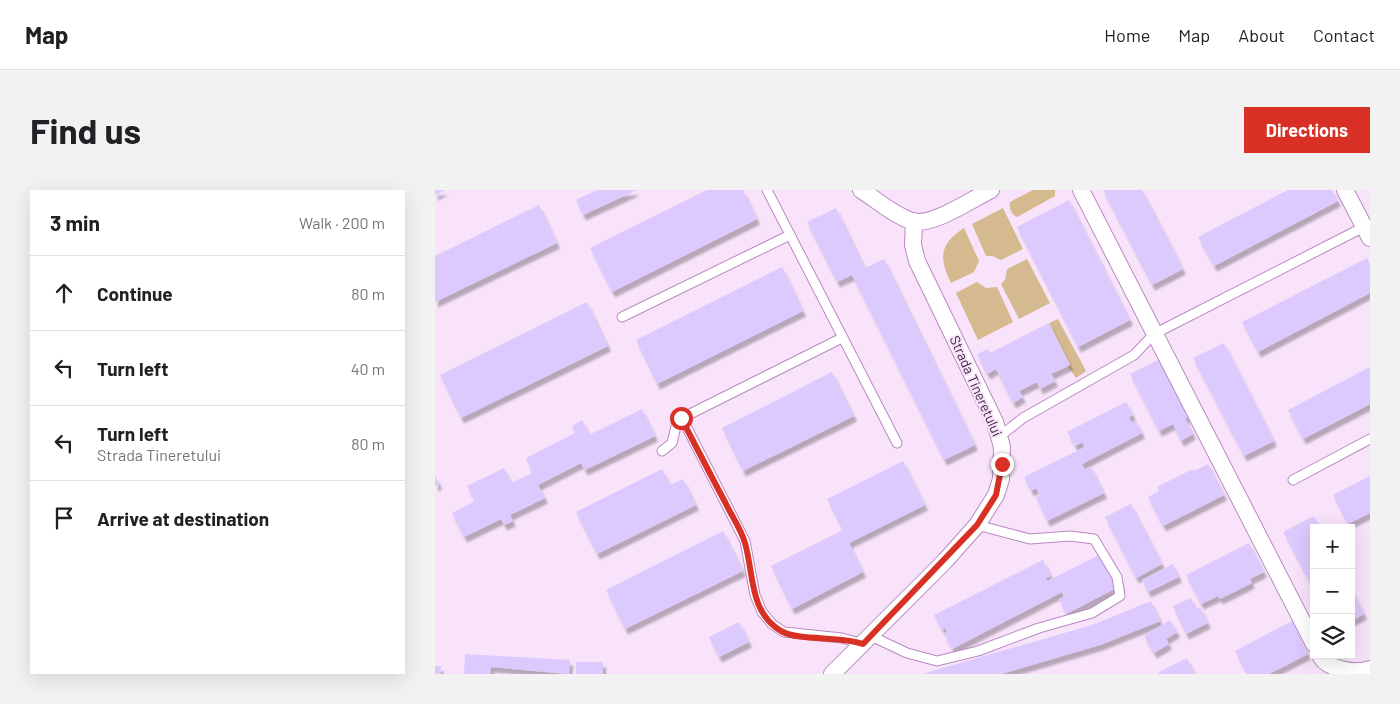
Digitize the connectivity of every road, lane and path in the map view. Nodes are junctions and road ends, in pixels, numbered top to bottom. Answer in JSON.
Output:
{"nodes":[{"id":1,"x":767,"y":190,"type":"edge"},
{"id":2,"x":861,"y":190,"type":"edge"},
{"id":3,"x":991,"y":190,"type":"edge"},
{"id":4,"x":1081,"y":190,"type":"edge"},
{"id":5,"x":1345,"y":190,"type":"edge"},
{"id":6,"x":914,"y":222,"type":"junction"},
{"id":7,"x":1367,"y":232,"type":"edge"},
{"id":8,"x":790,"y":235,"type":"junction"},
{"id":9,"x":622,"y":317,"type":"dead end"},
{"id":10,"x":1154,"y":334,"type":"junction"},
{"id":11,"x":842,"y":338,"type":"junction"},
{"id":12,"x":681,"y":418,"type":"junction"},
{"id":13,"x":1000,"y":436,"type":"junction"},
{"id":14,"x":1370,"y":439,"type":"edge"},
{"id":15,"x":897,"y":444,"type":"dead end"},
{"id":16,"x":662,"y":450,"type":"dead end"},
{"id":17,"x":1293,"y":480,"type":"dead end"},
{"id":18,"x":977,"y":525,"type":"junction"},
{"id":19,"x":1310,"y":636,"type":"edge"},
{"id":20,"x":867,"y":640,"type":"junction"},
{"id":21,"x":1322,"y":659,"type":"edge"},
{"id":22,"x":1370,"y":669,"type":"edge"},
{"id":23,"x":832,"y":674,"type":"edge"}],
"edges":[{"from":1,"to":8,"type":"lane"},
{"from":2,"to":6,"type":"street"},
{"from":3,"to":6,"type":"street"},
{"from":4,"to":10,"type":"street"},
{"from":5,"to":7,"type":"street"},
{"from":6,"to":13,"type":"street","name":"Strada Tineretului"},
{"from":7,"to":10,"type":"lane"},
{"from":8,"to":9,"type":"lane"},
{"from":8,"to":11,"type":"lane"},
{"from":10,"to":13,"type":"lane"},
{"from":10,"to":19,"type":"street"},
{"from":11,"to":12,"type":"lane"},
{"from":11,"to":15,"type":"lane"},
{"from":12,"to":16,"type":"lane"},
{"from":12,"to":20,"type":"lane"},
{"from":13,"to":18,"type":"street","name":"Strada Tineretului"},
{"from":14,"to":17,"type":"lane"},
{"from":18,"to":20,"type":"street","name":"Strada Tineretului"},
{"from":18,"to":20,"type":"lane"},
{"from":20,"to":23,"type":"street","name":"Strada Tineretului"},
{"from":21,"to":22,"type":"street"}]}
